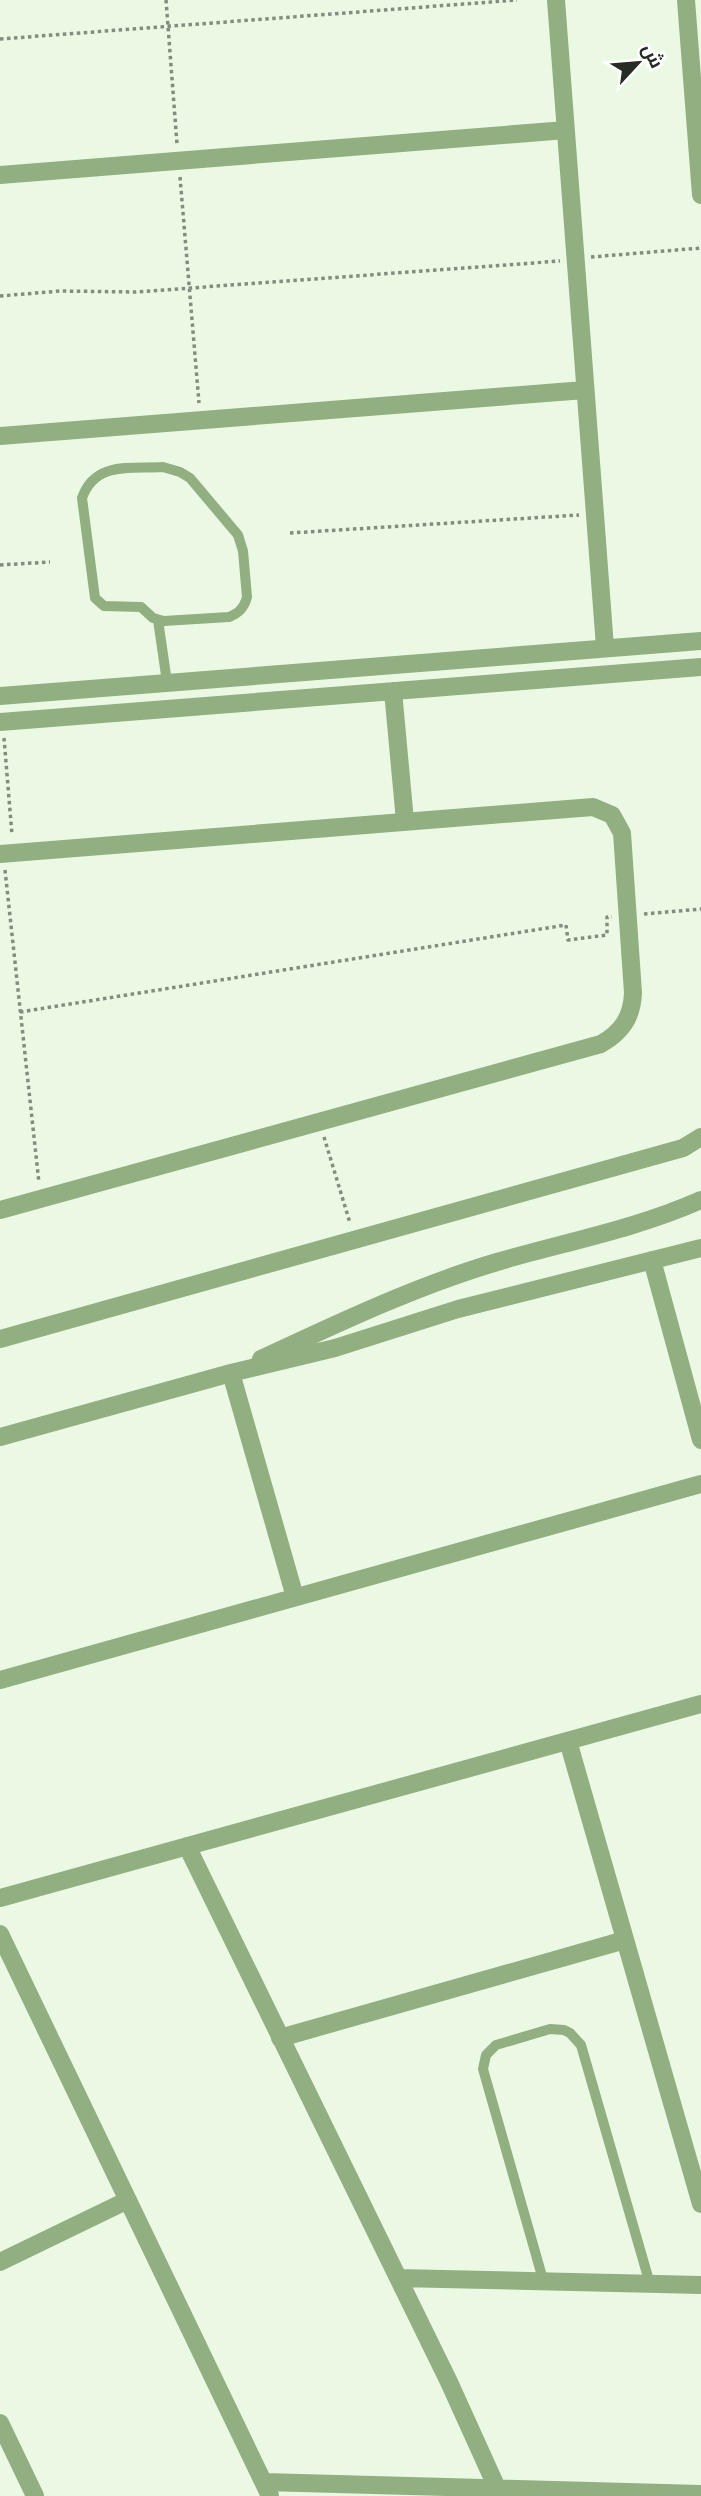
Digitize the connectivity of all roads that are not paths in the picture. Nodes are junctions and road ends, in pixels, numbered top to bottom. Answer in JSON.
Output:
{"nodes":[{"id":1,"x":556,"y":0,"type":"edge"},
{"id":2,"x":686,"y":0,"type":"edge"},
{"id":3,"x":566,"y":130,"type":"junction"},
{"id":4,"x":0,"y":175,"type":"edge"},
{"id":5,"x":701,"y":195,"type":"edge"},
{"id":6,"x":585,"y":390,"type":"junction"},
{"id":7,"x":0,"y":436,"type":"edge"},
{"id":8,"x":158,"y":620,"type":"junction"},
{"id":9,"x":701,"y":641,"type":"edge"},
{"id":10,"x":605,"y":647,"type":"junction"},
{"id":11,"x":701,"y":667,"type":"edge"},
{"id":12,"x":167,"y":682,"type":"junction"},
{"id":13,"x":393,"y":691,"type":"junction"},
{"id":14,"x":0,"y":696,"type":"edge"},
{"id":15,"x":1,"y":722,"type":"edge"},
{"id":16,"x":405,"y":821,"type":"junction"},
{"id":17,"x":6,"y":854,"type":"edge"},
{"id":18,"x":701,"y":1137,"type":"edge"},
{"id":19,"x":701,"y":1200,"type":"edge"},
{"id":20,"x":0,"y":1210,"type":"edge"},
{"id":21,"x":701,"y":1248,"type":"edge"},
{"id":22,"x":652,"y":1260,"type":"junction"},
{"id":23,"x":0,"y":1339,"type":"edge"},
{"id":24,"x":231,"y":1373,"type":"junction"},
{"id":25,"x":0,"y":1437,"type":"edge"},
{"id":26,"x":701,"y":1440,"type":"edge"},
{"id":27,"x":701,"y":1484,"type":"edge"},
{"id":28,"x":295,"y":1597,"type":"junction"},
{"id":29,"x":0,"y":1680,"type":"edge"},
{"id":30,"x":701,"y":1704,"type":"edge"},
{"id":31,"x":568,"y":1741,"type":"junction"},
{"id":32,"x":187,"y":1846,"type":"junction"},
{"id":33,"x":0,"y":1898,"type":"edge"},
{"id":34,"x":0,"y":1934,"type":"edge"},
{"id":35,"x":625,"y":1940,"type":"junction"},
{"id":36,"x":280,"y":2038,"type":"junction"},
{"id":37,"x":128,"y":2200,"type":"junction"},
{"id":38,"x":701,"y":2204,"type":"edge"},
{"id":39,"x":0,"y":2262,"type":"edge"},
{"id":40,"x":398,"y":2278,"type":"junction"},
{"id":41,"x":544,"y":2283,"type":"junction"},
{"id":42,"x":650,"y":2284,"type":"junction"},
{"id":43,"x":701,"y":2285,"type":"edge"},
{"id":44,"x":0,"y":2423,"type":"edge"},
{"id":45,"x":497,"y":2488,"type":"junction"},
{"id":46,"x":267,"y":2489,"type":"edge"},
{"id":47,"x":701,"y":2494,"type":"edge"},
{"id":48,"x":35,"y":2496,"type":"edge"}],
"edges":[{"from":1,"to":3,"type":"street"},
{"from":2,"to":5,"type":"street"},
{"from":3,"to":4,"type":"street"},
{"from":3,"to":6,"type":"street"},
{"from":6,"to":7,"type":"street"},
{"from":6,"to":10,"type":"street"},
{"from":8,"to":8,"type":"lane"},
{"from":8,"to":12,"type":"lane"},
{"from":9,"to":10,"type":"street"},
{"from":10,"to":12,"type":"street"},
{"from":11,"to":13,"type":"street"},
{"from":12,"to":14,"type":"street"},
{"from":13,"to":15,"type":"street"},
{"from":13,"to":16,"type":"street"},
{"from":16,"to":17,"type":"street"},
{"from":16,"to":20,"type":"street"},
{"from":18,"to":23,"type":"street"},
{"from":19,"to":24,"type":"street"},
{"from":21,"to":22,"type":"street"},
{"from":22,"to":24,"type":"street"},
{"from":22,"to":26,"type":"street"},
{"from":24,"to":25,"type":"street"},
{"from":24,"to":28,"type":"street"},
{"from":27,"to":28,"type":"street"},
{"from":28,"to":29,"type":"street"},
{"from":30,"to":31,"type":"street"},
{"from":31,"to":32,"type":"street"},
{"from":31,"to":35,"type":"street"},
{"from":32,"to":33,"type":"street"},
{"from":32,"to":36,"type":"street"},
{"from":34,"to":37,"type":"street"},
{"from":35,"to":36,"type":"street"},
{"from":35,"to":38,"type":"street"},
{"from":36,"to":40,"type":"street"},
{"from":37,"to":39,"type":"street"},
{"from":37,"to":46,"type":"street"},
{"from":40,"to":41,"type":"street"},
{"from":40,"to":45,"type":"street"},
{"from":41,"to":42,"type":"street"},
{"from":41,"to":42,"type":"lane"},
{"from":42,"to":43,"type":"street"},
{"from":44,"to":48,"type":"street"},
{"from":45,"to":46,"type":"street"},
{"from":45,"to":47,"type":"street"}]}
